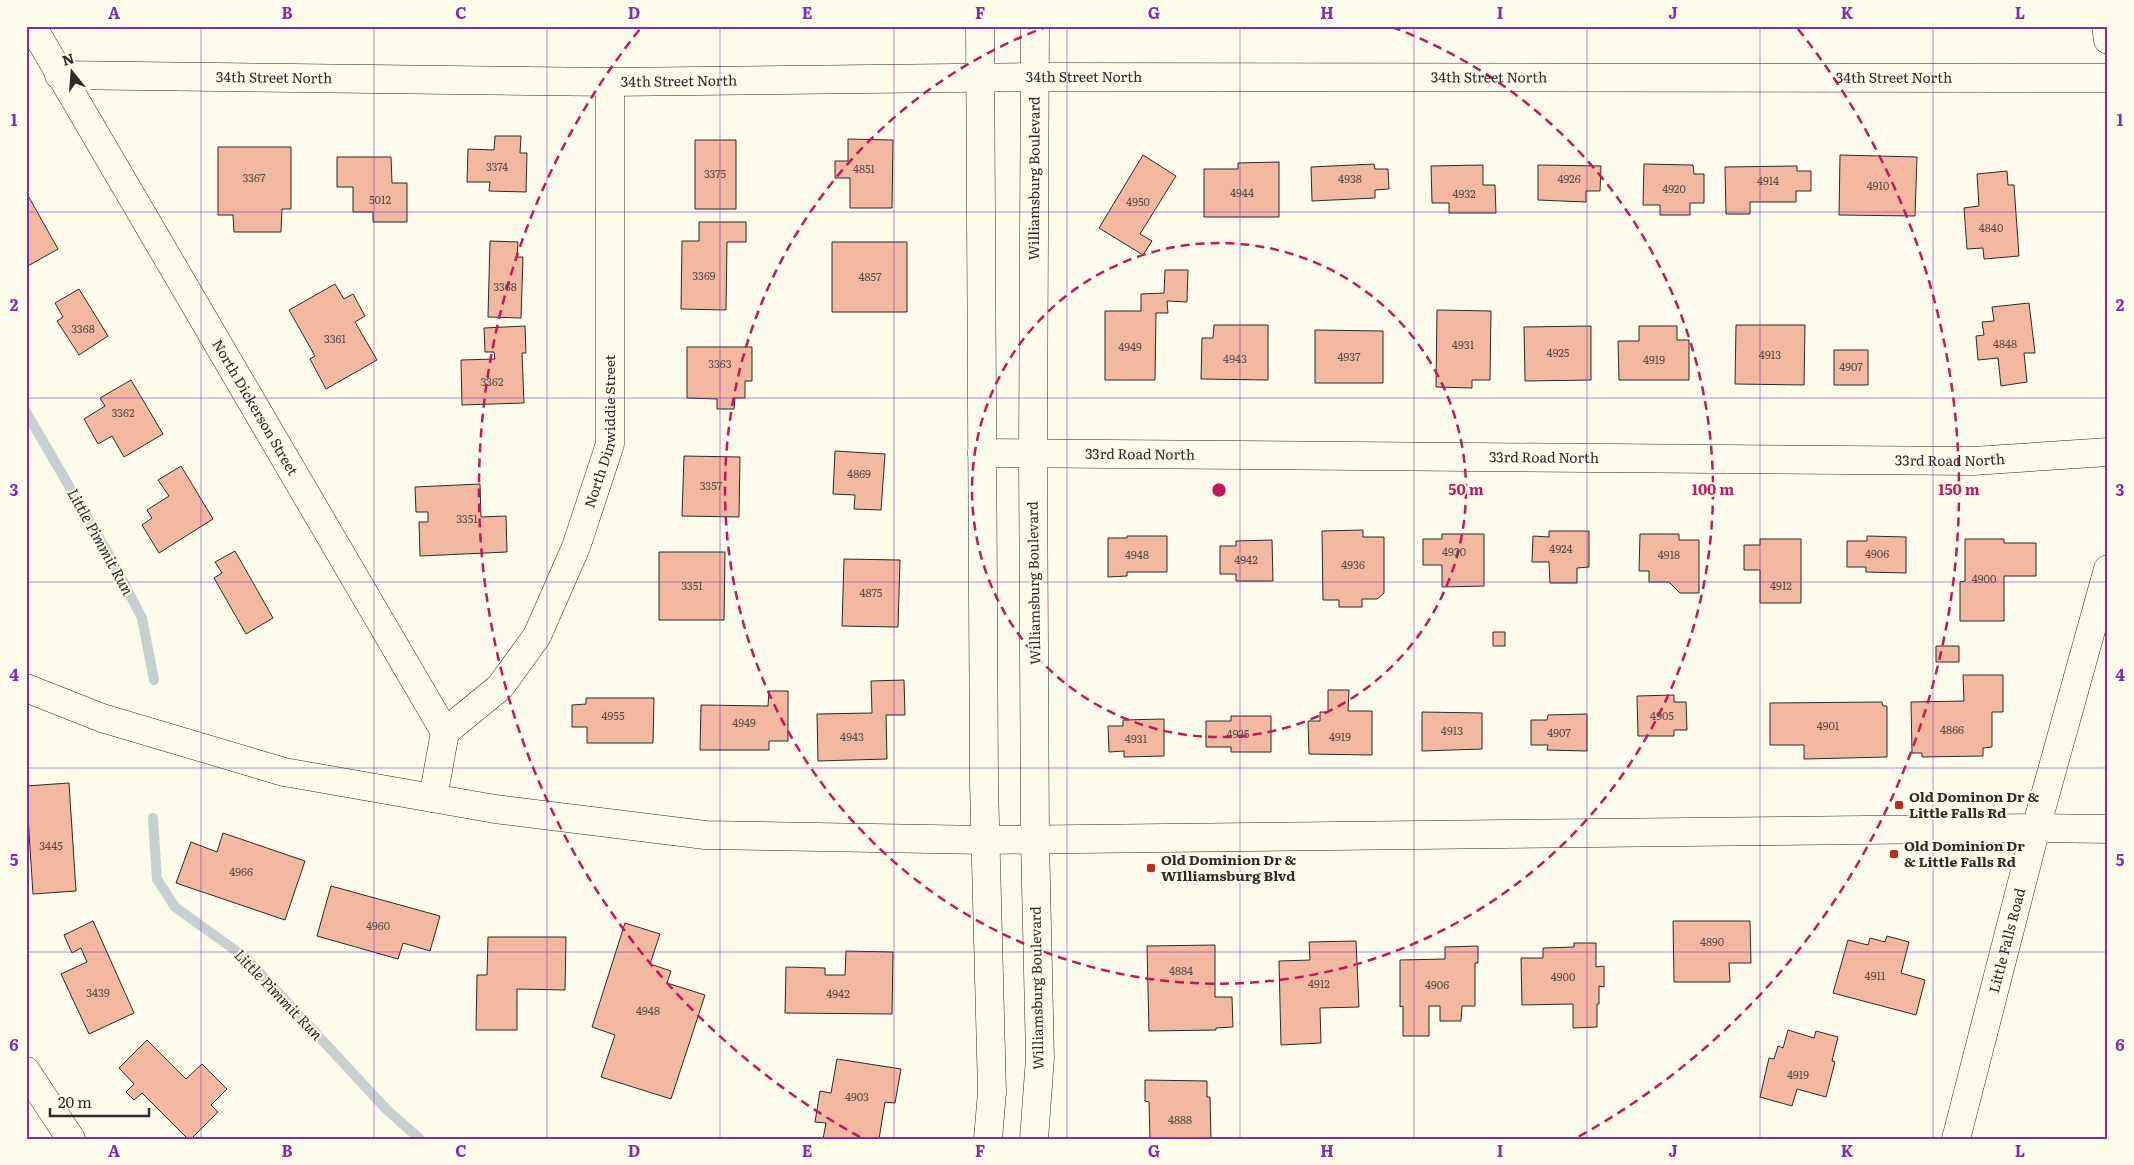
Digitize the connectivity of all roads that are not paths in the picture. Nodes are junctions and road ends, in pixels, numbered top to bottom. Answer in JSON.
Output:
{"nodes":[{"id":1,"x":32,"y":26,"type":"edge"},
{"id":2,"x":980,"y":26,"type":"edge"},
{"id":3,"x":1034,"y":26,"type":"edge"},
{"id":4,"x":2106,"y":26,"type":"edge"},
{"id":5,"x":2108,"y":40,"type":"edge"},
{"id":6,"x":59,"y":75,"type":"junction"},
{"id":7,"x":1034,"y":77,"type":"junction"},
{"id":8,"x":980,"y":78,"type":"junction"},
{"id":9,"x":2108,"y":78,"type":"edge"},
{"id":10,"x":610,"y":82,"type":"junction"},
{"id":11,"x":2108,"y":452,"type":"edge"},
{"id":12,"x":982,"y":453,"type":"junction"},
{"id":13,"x":1033,"y":453,"type":"junction"},
{"id":14,"x":2108,"y":569,"type":"edge"},
{"id":15,"x":26,"y":688,"type":"edge"},
{"id":16,"x":445,"y":732,"type":"junction"},
{"id":17,"x":434,"y":798,"type":"junction"},
{"id":18,"x":2036,"y":828,"type":"junction"},
{"id":19,"x":2108,"y":829,"type":"edge"},
{"id":20,"x":985,"y":840,"type":"junction"},
{"id":21,"x":1035,"y":840,"type":"junction"},
{"id":22,"x":26,"y":1071,"type":"edge"},
{"id":23,"x":72,"y":1139,"type":"edge"},
{"id":24,"x":988,"y":1139,"type":"edge"},
{"id":25,"x":1034,"y":1139,"type":"edge"},
{"id":26,"x":1956,"y":1139,"type":"edge"}],
"edges":[{"from":1,"to":6,"type":"street","name":"North Dickerson Street"},
{"from":2,"to":8,"type":"street"},
{"from":3,"to":7,"type":"street","name":"Williamsburg Boulevard"},
{"from":4,"to":5,"type":"street"},
{"from":6,"to":10,"type":"street","name":"34th Street North"},
{"from":6,"to":16,"type":"street","name":"North Dickerson Street"},
{"from":7,"to":8,"type":"street","name":"34th Street North"},
{"from":7,"to":9,"type":"street","name":"34th Street North"},
{"from":7,"to":13,"type":"street","name":"Williamsburg Boulevard"},
{"from":8,"to":10,"type":"street","name":"34th Street North"},
{"from":8,"to":12,"type":"street"},
{"from":10,"to":16,"type":"street","name":"North Dinwiddie Street"},
{"from":11,"to":13,"type":"street","name":"33rd Road North"},
{"from":12,"to":13,"type":"street","name":"33rd Road North"},
{"from":12,"to":20,"type":"street"},
{"from":13,"to":21,"type":"street","name":"Williamsburg Boulevard"},
{"from":14,"to":18,"type":"street","name":"Little Falls Road"},
{"from":15,"to":17,"type":"street"},
{"from":16,"to":17,"type":"street"},
{"from":17,"to":20,"type":"street"},
{"from":18,"to":19,"type":"street"},
{"from":18,"to":21,"type":"street"},
{"from":18,"to":26,"type":"street","name":"Little Falls Road"},
{"from":20,"to":21,"type":"street"},
{"from":20,"to":24,"type":"street"},
{"from":21,"to":25,"type":"street","name":"Williamsburg Boulevard"},
{"from":22,"to":23,"type":"street"}]}
